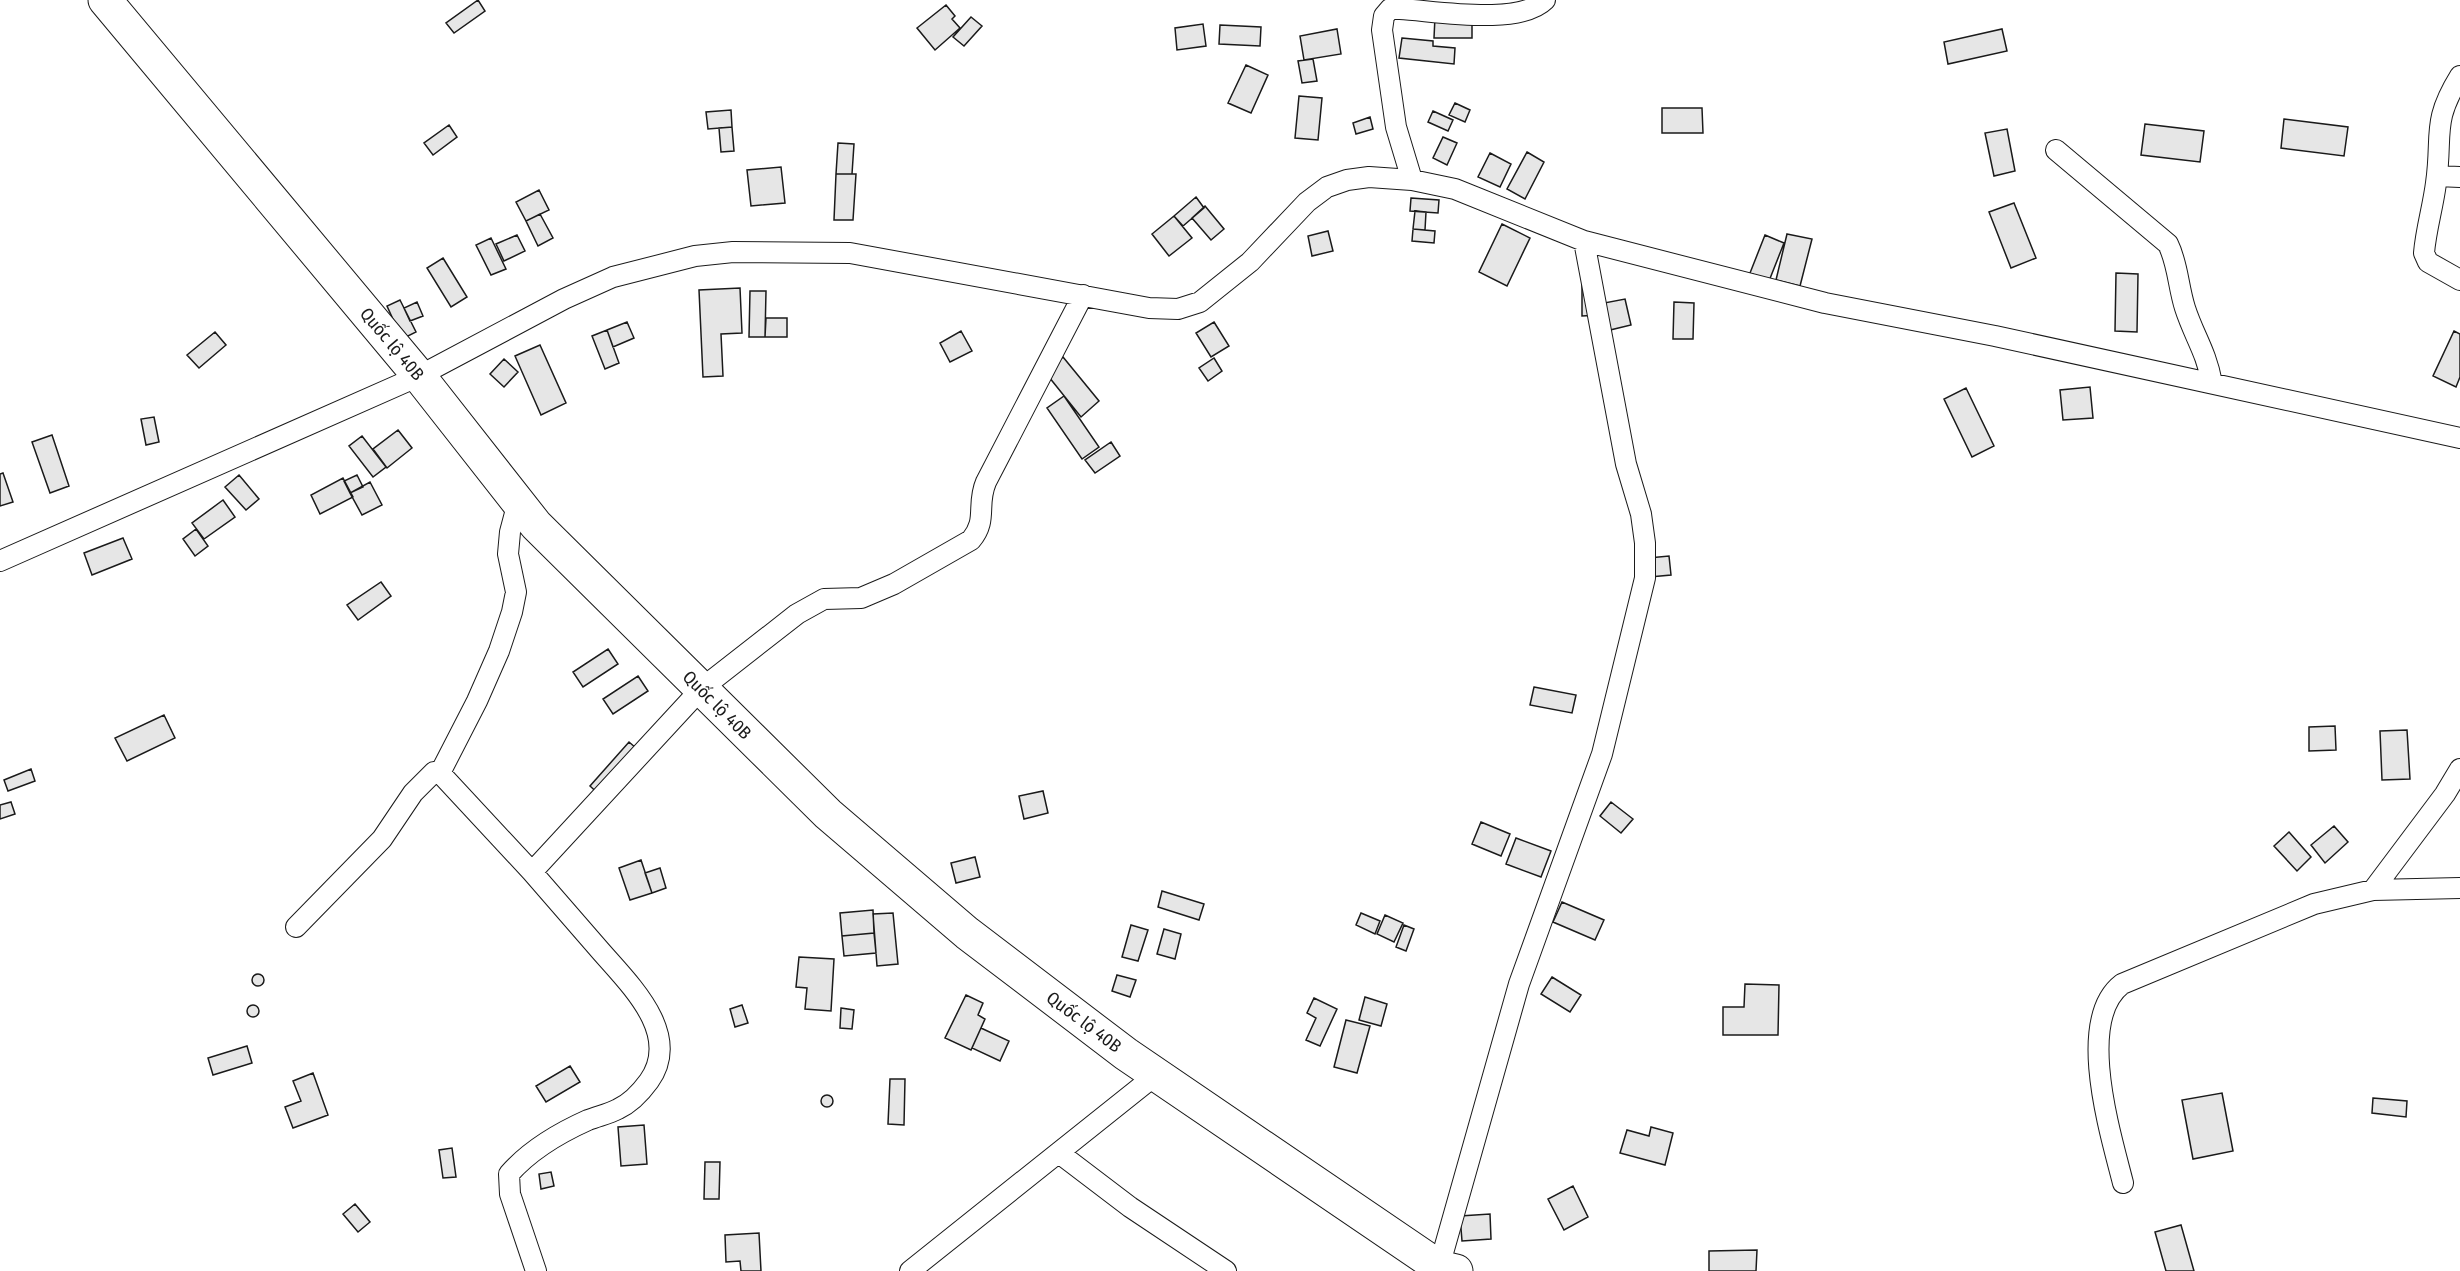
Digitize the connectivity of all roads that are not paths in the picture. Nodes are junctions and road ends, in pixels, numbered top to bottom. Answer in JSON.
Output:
{"nodes":[{"id":1,"x":105,"y":0,"type":"edge"},
{"id":2,"x":1545,"y":0,"type":"edge"},
{"id":3,"x":2460,"y":76,"type":"edge"},
{"id":4,"x":2056,"y":150,"type":"dead end"},
{"id":5,"x":2437,"y":176,"type":"junction"},
{"id":6,"x":2460,"y":177,"type":"edge"},
{"id":7,"x":1412,"y":180,"type":"junction"},
{"id":8,"x":1584,"y":240,"type":"junction"},
{"id":9,"x":2460,"y":280,"type":"edge"},
{"id":10,"x":1083,"y":295,"type":"junction"},
{"id":11,"x":419,"y":376,"type":"junction"},
{"id":12,"x":2211,"y":383,"type":"junction"},
{"id":13,"x":2460,"y":438,"type":"edge"},
{"id":14,"x":518,"y":502,"type":"junction"},
{"id":15,"x":0,"y":561,"type":"edge"},
{"id":16,"x":701,"y":689,"type":"junction"},
{"id":17,"x":2460,"y":769,"type":"edge"},
{"id":18,"x":440,"y":773,"type":"junction"},
{"id":19,"x":532,"y":872,"type":"junction"},
{"id":20,"x":2460,"y":888,"type":"edge"},
{"id":21,"x":2373,"y":890,"type":"junction"},
{"id":22,"x":296,"y":927,"type":"dead end"},
{"id":23,"x":1157,"y":1074,"type":"junction"},
{"id":24,"x":1059,"y":1153,"type":"junction"},
{"id":25,"x":2123,"y":1183,"type":"dead end"},
{"id":26,"x":1448,"y":1269,"type":"edge"},
{"id":27,"x":536,"y":1271,"type":"edge"},
{"id":28,"x":911,"y":1271,"type":"edge"},
{"id":29,"x":1226,"y":1271,"type":"edge"}],
"edges":[{"from":1,"to":11,"type":"highway","name":"Quốc lộ 40B"},
{"from":2,"to":7,"type":"street"},
{"from":3,"to":5,"type":"street"},
{"from":4,"to":12,"type":"street"},
{"from":5,"to":6,"type":"street"},
{"from":5,"to":9,"type":"street"},
{"from":7,"to":8,"type":"street"},
{"from":7,"to":10,"type":"street"},
{"from":8,"to":12,"type":"street"},
{"from":8,"to":26,"type":"street"},
{"from":10,"to":11,"type":"street"},
{"from":10,"to":16,"type":"street"},
{"from":11,"to":14,"type":"highway","name":"Quốc lộ 40B"},
{"from":11,"to":15,"type":"street"},
{"from":12,"to":13,"type":"street"},
{"from":14,"to":16,"type":"highway","name":"Quốc lộ 40B"},
{"from":14,"to":18,"type":"street"},
{"from":16,"to":19,"type":"street"},
{"from":16,"to":23,"type":"highway","name":"Quốc lộ 40B"},
{"from":17,"to":21,"type":"street"},
{"from":18,"to":19,"type":"street"},
{"from":18,"to":22,"type":"street"},
{"from":19,"to":27,"type":"street"},
{"from":20,"to":21,"type":"street"},
{"from":21,"to":25,"type":"street"},
{"from":23,"to":24,"type":"street"},
{"from":23,"to":26,"type":"highway","name":"Quốc lộ 40B"},
{"from":24,"to":28,"type":"street"},
{"from":24,"to":29,"type":"street"}]}
